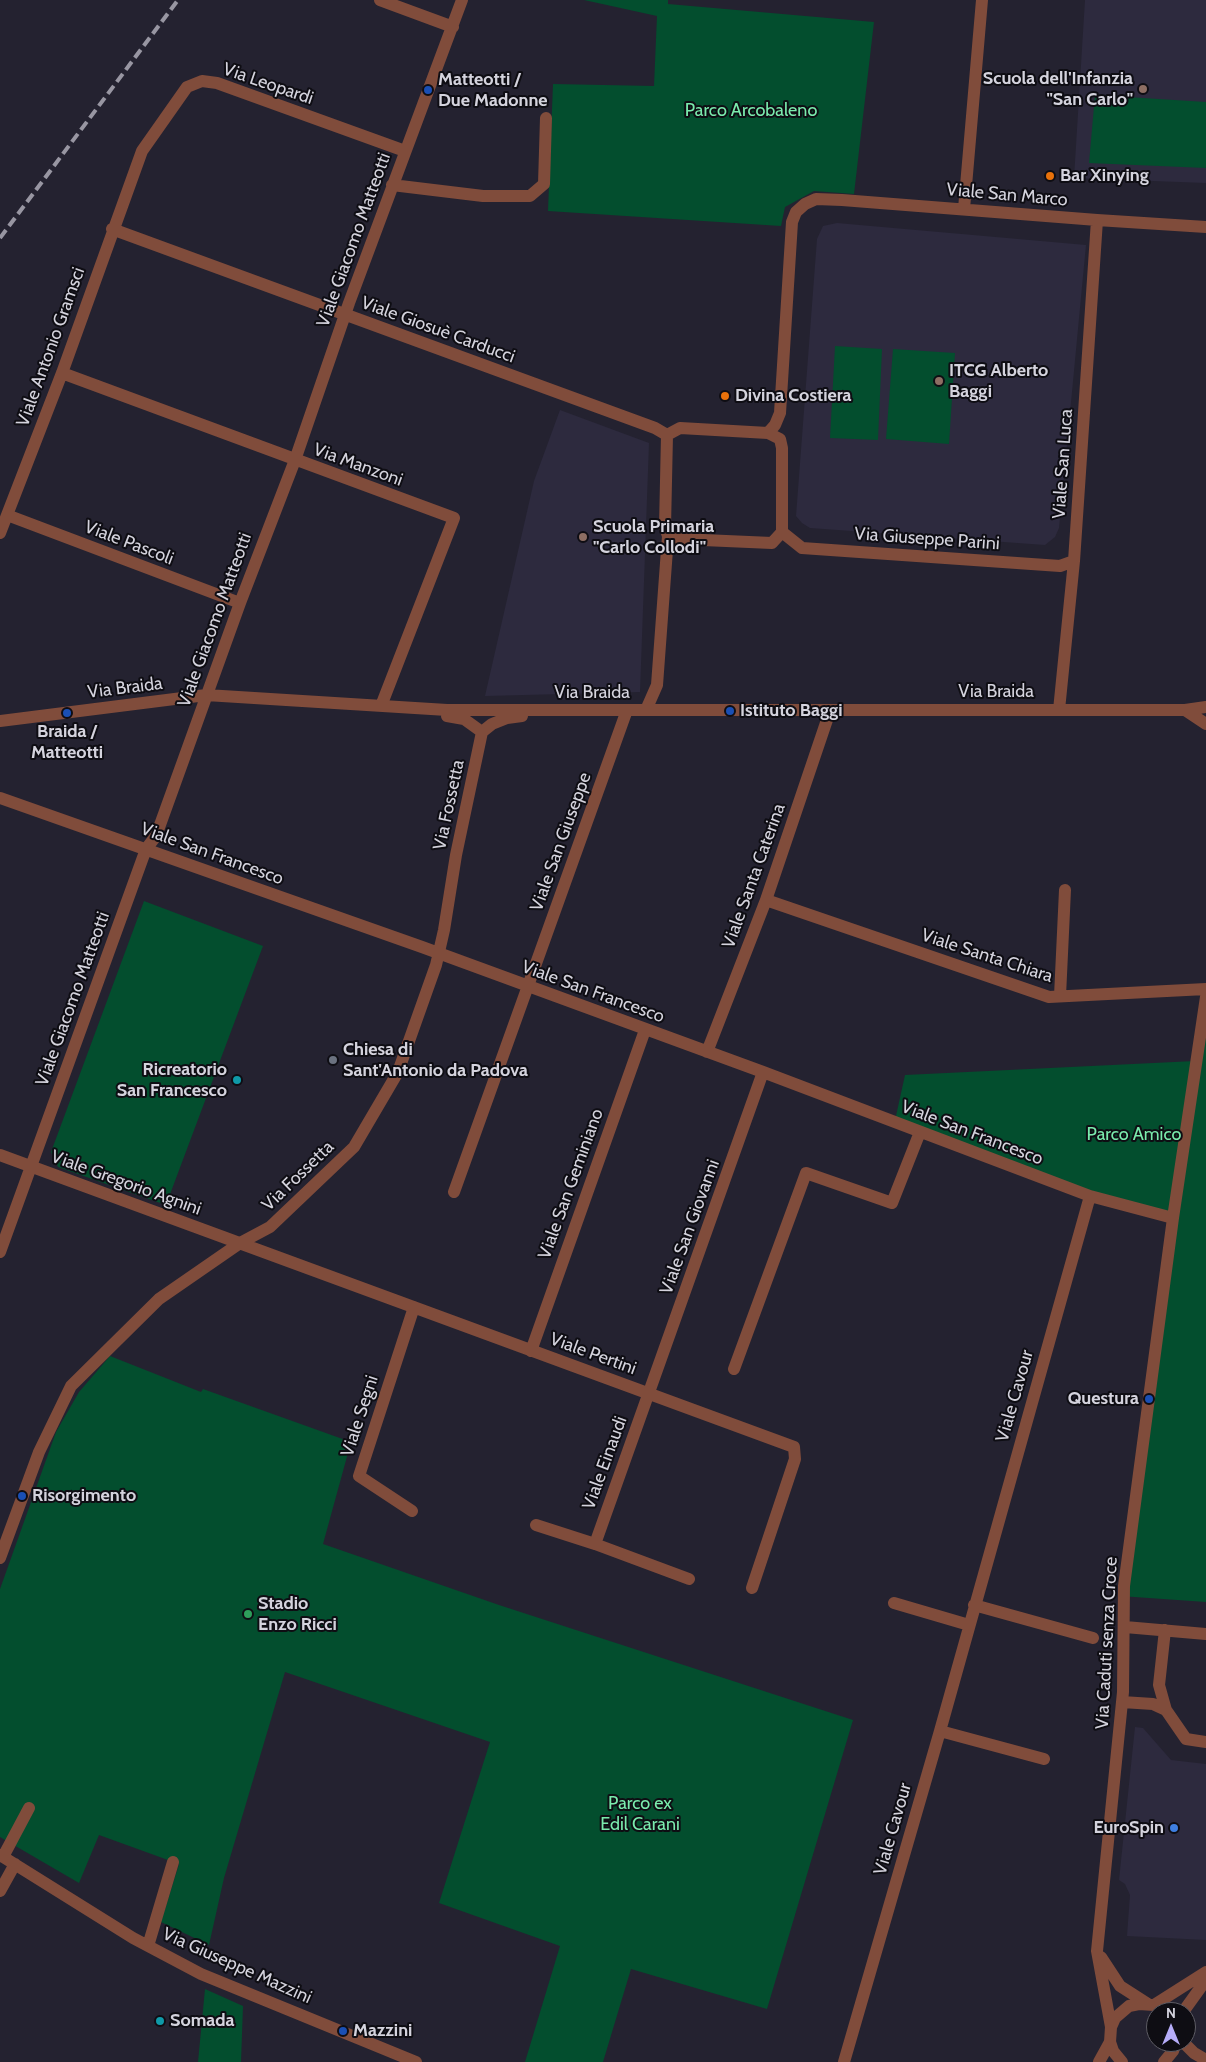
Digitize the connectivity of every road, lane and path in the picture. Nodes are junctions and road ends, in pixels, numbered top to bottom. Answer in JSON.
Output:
{"nodes":[{"id":1,"x":380,"y":0,"type":"edge"},
{"id":2,"x":462,"y":0,"type":"edge"},
{"id":3,"x":982,"y":0,"type":"edge"},
{"id":4,"x":453,"y":27,"type":"junction"},
{"id":5,"x":546,"y":118,"type":"dead end"},
{"id":6,"x":405,"y":151,"type":"junction"},
{"id":7,"x":392,"y":185,"type":"junction"},
{"id":8,"x":964,"y":209,"type":"junction"},
{"id":9,"x":1098,"y":220,"type":"junction"},
{"id":10,"x":1206,"y":226,"type":"edge"},
{"id":11,"x":112,"y":229,"type":"junction"},
{"id":12,"x":344,"y":315,"type":"junction"},
{"id":13,"x":62,"y":373,"type":"junction"},
{"id":14,"x":768,"y":434,"type":"junction"},
{"id":15,"x":667,"y":435,"type":"junction"},
{"id":16,"x":294,"y":460,"type":"junction"},
{"id":17,"x":7,"y":515,"type":"junction"},
{"id":18,"x":782,"y":532,"type":"junction"},
{"id":19,"x":0,"y":533,"type":"edge"},
{"id":20,"x":668,"y":536,"type":"junction"},
{"id":21,"x":1074,"y":561,"type":"junction"},
{"id":22,"x":240,"y":603,"type":"junction"},
{"id":23,"x":206,"y":695,"type":"junction"},
{"id":24,"x":381,"y":706,"type":"junction"},
{"id":25,"x":1206,"y":707,"type":"edge"},
{"id":26,"x":425,"y":708,"type":"junction"},
{"id":27,"x":529,"y":710,"type":"junction"},
{"id":28,"x":627,"y":710,"type":"junction"},
{"id":29,"x":646,"y":710,"type":"junction"},
{"id":30,"x":1059,"y":710,"type":"junction"},
{"id":31,"x":1185,"y":710,"type":"junction"},
{"id":32,"x":830,"y":711,"type":"junction"},
{"id":33,"x":0,"y":721,"type":"edge"},
{"id":34,"x":1206,"y":724,"type":"edge"},
{"id":35,"x":482,"y":732,"type":"junction"},
{"id":36,"x":0,"y":798,"type":"edge"},
{"id":37,"x":146,"y":849,"type":"junction"},
{"id":38,"x":1065,"y":890,"type":"dead end"},
{"id":39,"x":766,"y":900,"type":"junction"},
{"id":40,"x":439,"y":954,"type":"junction"},
{"id":41,"x":528,"y":986,"type":"junction"},
{"id":42,"x":1206,"y":990,"type":"edge"},
{"id":43,"x":1060,"y":996,"type":"junction"},
{"id":44,"x":1206,"y":997,"type":"edge"},
{"id":45,"x":645,"y":1030,"type":"junction"},
{"id":46,"x":707,"y":1052,"type":"junction"},
{"id":47,"x":763,"y":1072,"type":"junction"},
{"id":48,"x":920,"y":1132,"type":"junction"},
{"id":49,"x":0,"y":1155,"type":"edge"},
{"id":50,"x":30,"y":1166,"type":"junction"},
{"id":51,"x":454,"y":1192,"type":"dead end"},
{"id":52,"x":1090,"y":1196,"type":"junction"},
{"id":53,"x":1173,"y":1218,"type":"junction"},
{"id":54,"x":240,"y":1243,"type":"junction"},
{"id":55,"x":0,"y":1252,"type":"edge"},
{"id":56,"x":414,"y":1307,"type":"junction"},
{"id":57,"x":531,"y":1351,"type":"junction"},
{"id":58,"x":734,"y":1369,"type":"dead end"},
{"id":59,"x":649,"y":1394,"type":"junction"},
{"id":60,"x":412,"y":1511,"type":"dead end"},
{"id":61,"x":536,"y":1525,"type":"dead end"},
{"id":62,"x":595,"y":1544,"type":"junction"},
{"id":63,"x":0,"y":1558,"type":"edge"},
{"id":64,"x":688,"y":1579,"type":"dead end"},
{"id":65,"x":752,"y":1588,"type":"dead end"},
{"id":66,"x":894,"y":1603,"type":"dead end"},
{"id":67,"x":974,"y":1605,"type":"junction"},
{"id":68,"x":969,"y":1625,"type":"junction"},
{"id":69,"x":1125,"y":1627,"type":"junction"},
{"id":70,"x":1165,"y":1630,"type":"junction"},
{"id":71,"x":1206,"y":1634,"type":"edge"},
{"id":72,"x":1093,"y":1638,"type":"dead end"},
{"id":73,"x":1122,"y":1702,"type":"junction"},
{"id":74,"x":1166,"y":1710,"type":"junction"},
{"id":75,"x":940,"y":1731,"type":"junction"},
{"id":76,"x":1206,"y":1742,"type":"edge"},
{"id":77,"x":1044,"y":1759,"type":"dead end"},
{"id":78,"x":29,"y":1808,"type":"dead end"},
{"id":79,"x":2,"y":1856,"type":"edge"},
{"id":80,"x":173,"y":1862,"type":"dead end"},
{"id":81,"x":15,"y":1864,"type":"junction"},
{"id":82,"x":0,"y":1891,"type":"edge"},
{"id":83,"x":148,"y":1946,"type":"junction"},
{"id":84,"x":1098,"y":1951,"type":"junction"},
{"id":85,"x":1206,"y":1972,"type":"edge"},
{"id":86,"x":1206,"y":1980,"type":"edge"},
{"id":87,"x":1147,"y":2002,"type":"edge"},
{"id":88,"x":1163,"y":2002,"type":"edge"},
{"id":89,"x":1190,"y":2002,"type":"edge"},
{"id":90,"x":1146,"y":2007,"type":"edge"},
{"id":91,"x":1111,"y":2027,"type":"junction"},
{"id":92,"x":1110,"y":2042,"type":"junction"},
{"id":93,"x":1172,"y":2052,"type":"edge"},
{"id":94,"x":1193,"y":2052,"type":"edge"},
{"id":95,"x":1206,"y":2060,"type":"edge"},
{"id":96,"x":416,"y":2062,"type":"edge"},
{"id":97,"x":844,"y":2062,"type":"edge"},
{"id":98,"x":1099,"y":2062,"type":"edge"},
{"id":99,"x":1122,"y":2062,"type":"edge"},
{"id":100,"x":1164,"y":2062,"type":"edge"}],
"edges":[{"from":1,"to":4,"type":"street"},
{"from":2,"to":4,"type":"street","name":"Viale Giacomo Matteotti"},
{"from":3,"to":8,"type":"street"},
{"from":4,"to":6,"type":"street","name":"Viale Giacomo Matteotti"},
{"from":5,"to":7,"type":"street"},
{"from":6,"to":7,"type":"street","name":"Viale Giacomo Matteotti"},
{"from":6,"to":11,"type":"street","name":"Via Leopardi"},
{"from":7,"to":12,"type":"street","name":"Viale Giacomo Matteotti"},
{"from":8,"to":9,"type":"street","name":"Viale San Marco"},
{"from":8,"to":14,"type":"street","name":"Viale San Marco"},
{"from":9,"to":10,"type":"street","name":"Viale San Marco"},
{"from":9,"to":21,"type":"street","name":"Viale San Luca"},
{"from":11,"to":12,"type":"street","name":"Viale Giosuè Carducci"},
{"from":11,"to":13,"type":"street","name":"Viale Antonio Gramsci"},
{"from":12,"to":15,"type":"street","name":"Viale Giosuè Carducci"},
{"from":12,"to":16,"type":"street","name":"Viale Giacomo Matteotti"},
{"from":13,"to":16,"type":"street","name":"Via Manzoni"},
{"from":13,"to":17,"type":"street","name":"Viale Antonio Gramsci"},
{"from":14,"to":15,"type":"street"},
{"from":14,"to":18,"type":"street"},
{"from":15,"to":20,"type":"street"},
{"from":16,"to":22,"type":"street","name":"Viale Giacomo Matteotti"},
{"from":16,"to":24,"type":"street","name":"Via Manzoni"},
{"from":17,"to":19,"type":"street","name":"Viale Antonio Gramsci"},
{"from":17,"to":22,"type":"street","name":"Viale Pascoli"},
{"from":18,"to":20,"type":"street"},
{"from":18,"to":21,"type":"street","name":"Via Giuseppe Parini"},
{"from":20,"to":29,"type":"street"},
{"from":21,"to":30,"type":"street","name":"Viale San Luca"},
{"from":22,"to":23,"type":"street","name":"Viale Giacomo Matteotti"},
{"from":23,"to":24,"type":"street","name":"Via Braida"},
{"from":23,"to":33,"type":"street","name":"Via Braida"},
{"from":23,"to":37,"type":"street","name":"Viale Giacomo Matteotti"},
{"from":24,"to":26,"type":"street","name":"Via Braida"},
{"from":25,"to":31,"type":"street","name":"Via Braida"},
{"from":26,"to":27,"type":"street","name":"Via Braida"},
{"from":26,"to":35,"type":"street"},
{"from":27,"to":28,"type":"street","name":"Via Braida"},
{"from":27,"to":35,"type":"street"},
{"from":28,"to":29,"type":"street","name":"Via Braida"},
{"from":28,"to":41,"type":"street","name":"Viale San Giuseppe"},
{"from":29,"to":32,"type":"street","name":"Via Braida"},
{"from":30,"to":31,"type":"street","name":"Via Braida"},
{"from":30,"to":32,"type":"street","name":"Via Braida"},
{"from":31,"to":34,"type":"street"},
{"from":32,"to":39,"type":"street","name":"Viale Santa Caterina"},
{"from":35,"to":40,"type":"street","name":"Via Fossetta"},
{"from":36,"to":37,"type":"street","name":"Viale San Francesco"},
{"from":37,"to":40,"type":"street","name":"Viale San Francesco"},
{"from":37,"to":50,"type":"street","name":"Viale Giacomo Matteotti"},
{"from":38,"to":43,"type":"street"},
{"from":39,"to":43,"type":"street","name":"Viale Santa Chiara"},
{"from":39,"to":46,"type":"street","name":"Viale Santa Caterina"},
{"from":40,"to":41,"type":"street","name":"Viale San Francesco"},
{"from":40,"to":54,"type":"street","name":"Via Fossetta"},
{"from":41,"to":45,"type":"street","name":"Viale San Francesco"},
{"from":41,"to":51,"type":"street","name":"Viale San Giuseppe"},
{"from":42,"to":43,"type":"street","name":"Viale Santa Chiara"},
{"from":44,"to":53,"type":"street","name":"Via Caduti senza Croce"},
{"from":45,"to":46,"type":"street","name":"Viale San Francesco"},
{"from":45,"to":57,"type":"street","name":"Viale San Geminiano"},
{"from":46,"to":47,"type":"street","name":"Viale San Francesco"},
{"from":47,"to":48,"type":"street","name":"Viale San Francesco"},
{"from":47,"to":59,"type":"street","name":"Viale San Giovanni"},
{"from":48,"to":52,"type":"street","name":"Viale San Francesco"},
{"from":48,"to":58,"type":"street"},
{"from":49,"to":50,"type":"street","name":"Viale Gregorio Agnini"},
{"from":50,"to":54,"type":"street","name":"Viale Gregorio Agnini"},
{"from":50,"to":55,"type":"street","name":"Viale Giacomo Matteotti"},
{"from":52,"to":53,"type":"street","name":"Viale San Francesco"},
{"from":52,"to":67,"type":"street","name":"Viale Cavour"},
{"from":53,"to":69,"type":"street","name":"Via Caduti senza Croce"},
{"from":54,"to":56,"type":"street","name":"Viale Pertini"},
{"from":54,"to":63,"type":"street","name":"Via Fossetta"},
{"from":56,"to":57,"type":"street","name":"Viale Pertini"},
{"from":56,"to":60,"type":"street","name":"Viale Segni"},
{"from":57,"to":59,"type":"street","name":"Viale Pertini"},
{"from":59,"to":62,"type":"street","name":"Viale Einaudi"},
{"from":59,"to":65,"type":"street","name":"Viale Pertini"},
{"from":61,"to":62,"type":"street"},
{"from":62,"to":64,"type":"street"},
{"from":66,"to":68,"type":"street"},
{"from":67,"to":68,"type":"street","name":"Viale Cavour"},
{"from":67,"to":72,"type":"street"},
{"from":68,"to":75,"type":"street","name":"Viale Cavour"},
{"from":69,"to":70,"type":"street"},
{"from":69,"to":73,"type":"street","name":"Via Caduti senza Croce"},
{"from":70,"to":71,"type":"street"},
{"from":70,"to":74,"type":"street"},
{"from":73,"to":74,"type":"street"},
{"from":73,"to":84,"type":"street","name":"Via Caduti senza Croce"},
{"from":74,"to":76,"type":"street"},
{"from":75,"to":77,"type":"street"},
{"from":75,"to":97,"type":"street","name":"Viale Cavour"},
{"from":78,"to":79,"type":"street"},
{"from":79,"to":81,"type":"street","name":"Via Giuseppe Mazzini"},
{"from":80,"to":83,"type":"street"},
{"from":81,"to":82,"type":"street"},
{"from":81,"to":83,"type":"street","name":"Via Giuseppe Mazzini"},
{"from":83,"to":96,"type":"street","name":"Via Giuseppe Mazzini"},
{"from":84,"to":87,"type":"street"},
{"from":84,"to":91,"type":"street","name":"Via Caduti senza Croce"},
{"from":85,"to":88,"type":"street"},
{"from":86,"to":89,"type":"street"},
{"from":90,"to":91,"type":"street"},
{"from":91,"to":92,"type":"street"},
{"from":92,"to":98,"type":"street"},
{"from":92,"to":99,"type":"street"},
{"from":93,"to":100,"type":"street"},
{"from":94,"to":95,"type":"street"}]}
